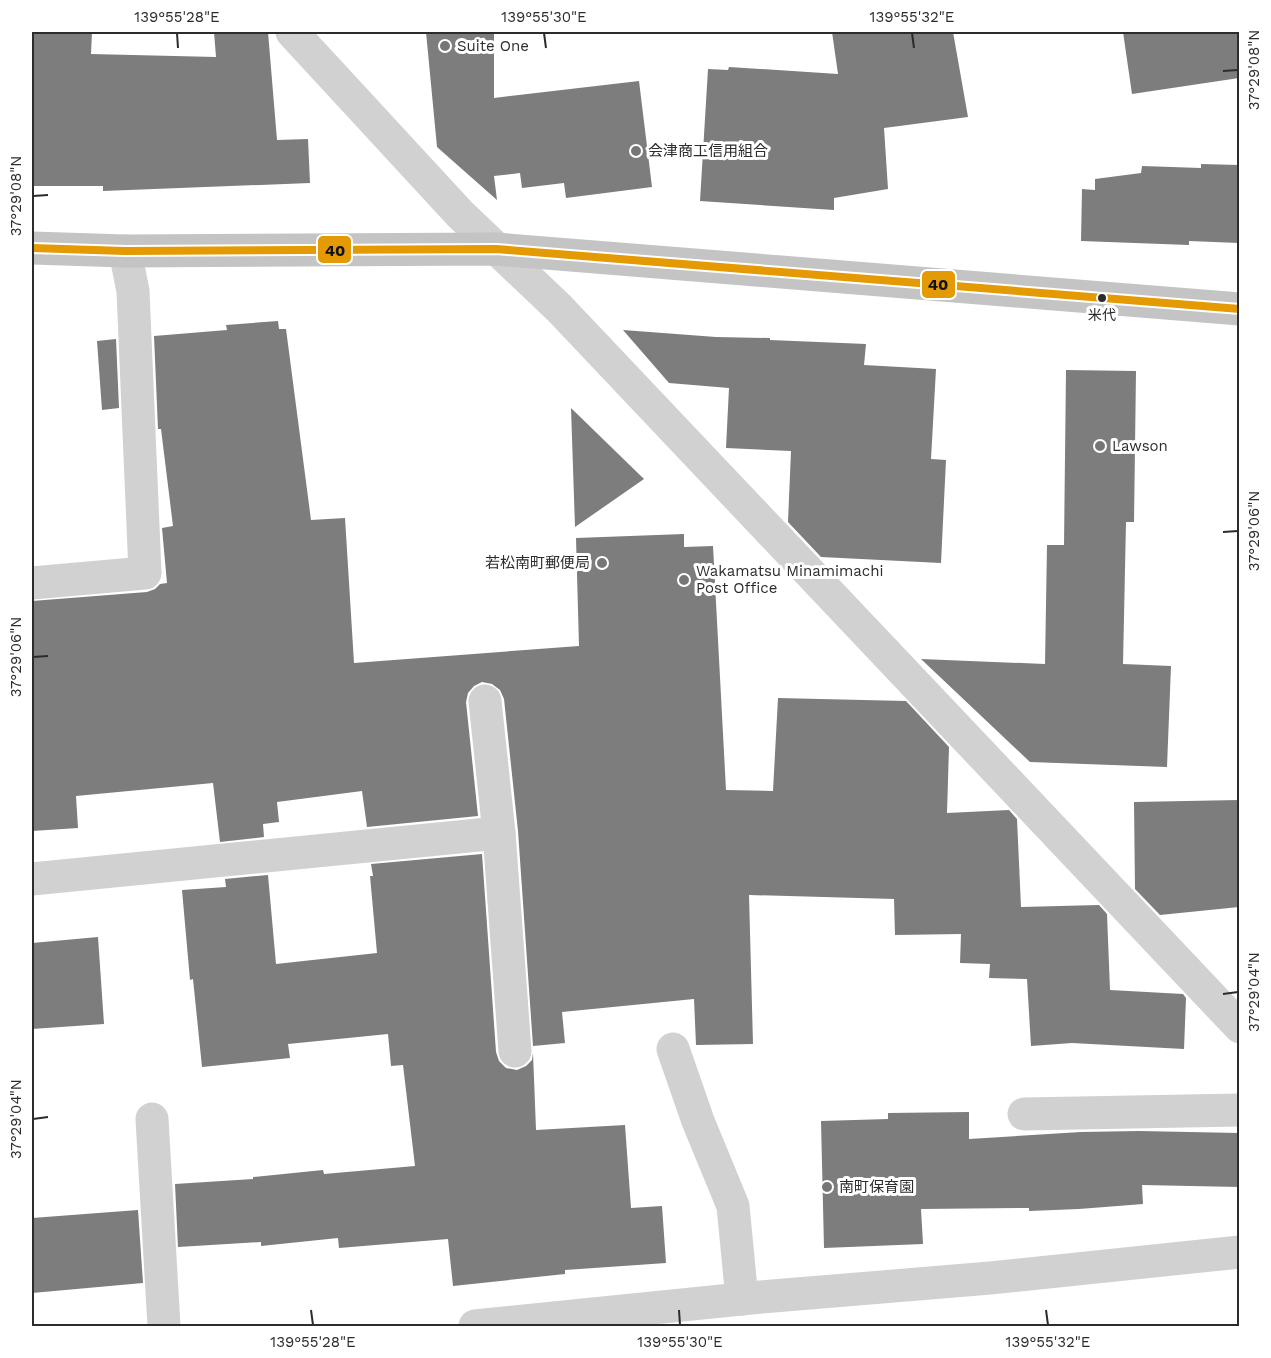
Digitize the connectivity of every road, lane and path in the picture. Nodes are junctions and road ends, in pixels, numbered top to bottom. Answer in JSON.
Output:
{"nodes":[{"id":1,"x":292,"y":32,"type":"edge"},
{"id":2,"x":32,"y":248,"type":"edge"},
{"id":3,"x":496,"y":249,"type":"junction"},
{"id":4,"x":125,"y":251,"type":"junction"},
{"id":5,"x":1239,"y":309,"type":"edge"},
{"id":6,"x":32,"y":582,"type":"edge"},
{"id":7,"x":485,"y":701,"type":"dead end"},
{"id":8,"x":499,"y":833,"type":"junction"},
{"id":9,"x":32,"y":879,"type":"edge"},
{"id":10,"x":1239,"y":1027,"type":"edge"},
{"id":11,"x":673,"y":1049,"type":"dead end"},
{"id":12,"x":515,"y":1051,"type":"dead end"},
{"id":13,"x":1239,"y":1110,"type":"edge"},
{"id":14,"x":1024,"y":1114,"type":"dead end"},
{"id":15,"x":152,"y":1119,"type":"dead end"},
{"id":16,"x":1239,"y":1252,"type":"edge"},
{"id":17,"x":742,"y":1299,"type":"junction"},
{"id":18,"x":164,"y":1326,"type":"edge"},
{"id":19,"x":475,"y":1326,"type":"edge"}],
"edges":[{"from":1,"to":3,"type":"street"},
{"from":2,"to":4,"type":"main road"},
{"from":3,"to":4,"type":"main road"},
{"from":3,"to":5,"type":"main road"},
{"from":3,"to":10,"type":"street"},
{"from":4,"to":6,"type":"street"},
{"from":7,"to":8,"type":"street"},
{"from":8,"to":9,"type":"street"},
{"from":8,"to":12,"type":"street"},
{"from":11,"to":17,"type":"street"},
{"from":13,"to":14,"type":"street"},
{"from":15,"to":18,"type":"street"},
{"from":16,"to":17,"type":"street"},
{"from":17,"to":19,"type":"street"}]}
